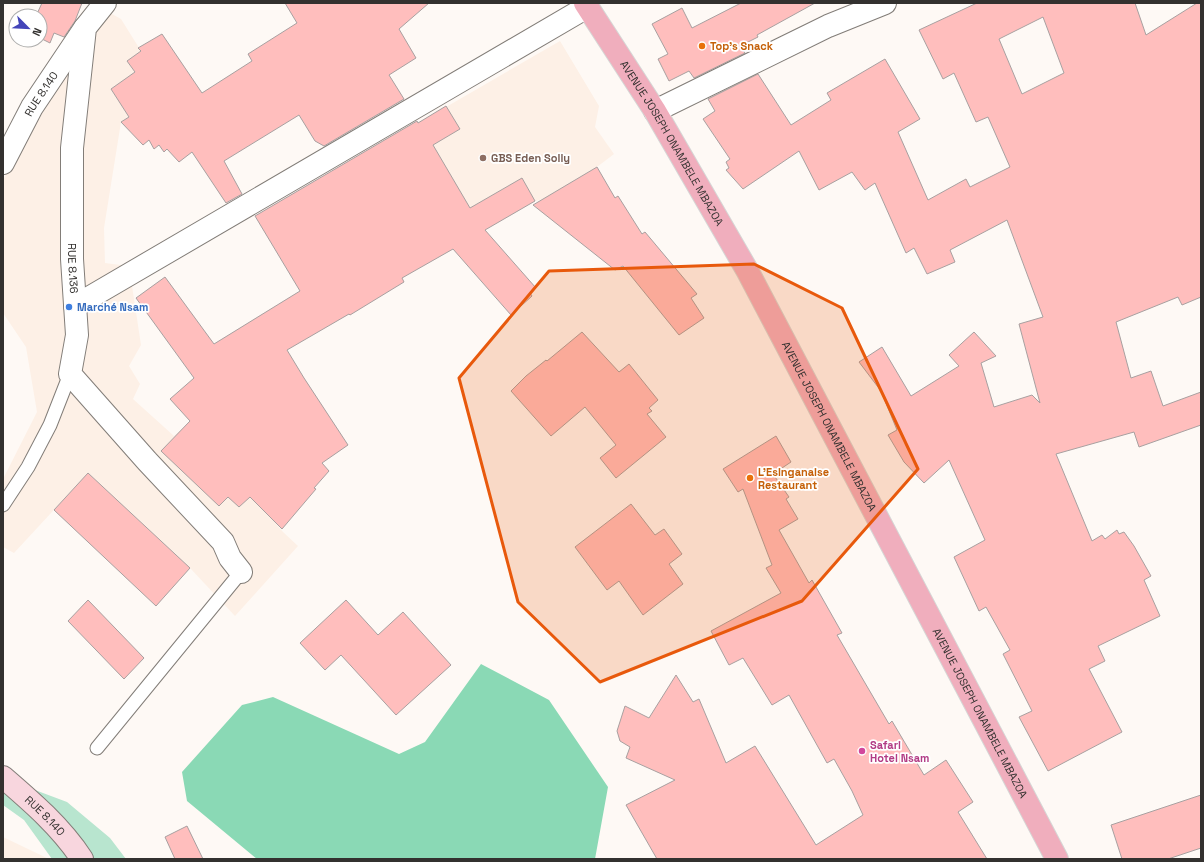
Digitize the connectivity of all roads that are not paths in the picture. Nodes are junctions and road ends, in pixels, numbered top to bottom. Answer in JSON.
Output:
{"nodes":[{"id":1,"x":105,"y":3,"type":"edge"},
{"id":2,"x":885,"y":3,"type":"edge"},
{"id":3,"x":586,"y":5,"type":"edge"},
{"id":4,"x":85,"y":28,"type":"junction"},
{"id":5,"x":655,"y":111,"type":"junction"},
{"id":6,"x":5,"y":156,"type":"edge"},
{"id":7,"x":75,"y":306,"type":"junction"},
{"id":8,"x":70,"y":374,"type":"junction"},
{"id":9,"x":3,"y":505,"type":"edge"},
{"id":10,"x":241,"y":572,"type":"joint"},
{"id":11,"x":97,"y":748,"type":"dead end"},
{"id":12,"x":3,"y":777,"type":"edge"},
{"id":13,"x":82,"y":859,"type":"edge"},
{"id":14,"x":1057,"y":859,"type":"edge"}],
"edges":[{"from":1,"to":4,"type":"street"},
{"from":2,"to":5,"type":"street"},
{"from":3,"to":5,"type":"main road","name":"AVENUE JOSEPH ONAMBELE MBAZOA"},
{"from":3,"to":7,"type":"street"},
{"from":4,"to":6,"type":"street","name":"RUE 8.140"},
{"from":4,"to":7,"type":"street","name":"RUE 8.136"},
{"from":5,"to":14,"type":"main road","name":"AVENUE JOSEPH ONAMBELE MBAZOA"},
{"from":7,"to":8,"type":"street","name":"RUE 8.136"},
{"from":8,"to":9,"type":"lane"},
{"from":8,"to":10,"type":"street"},
{"from":10,"to":11,"type":"lane"},
{"from":12,"to":13,"type":"main road","name":"RUE 8.140"}]}
